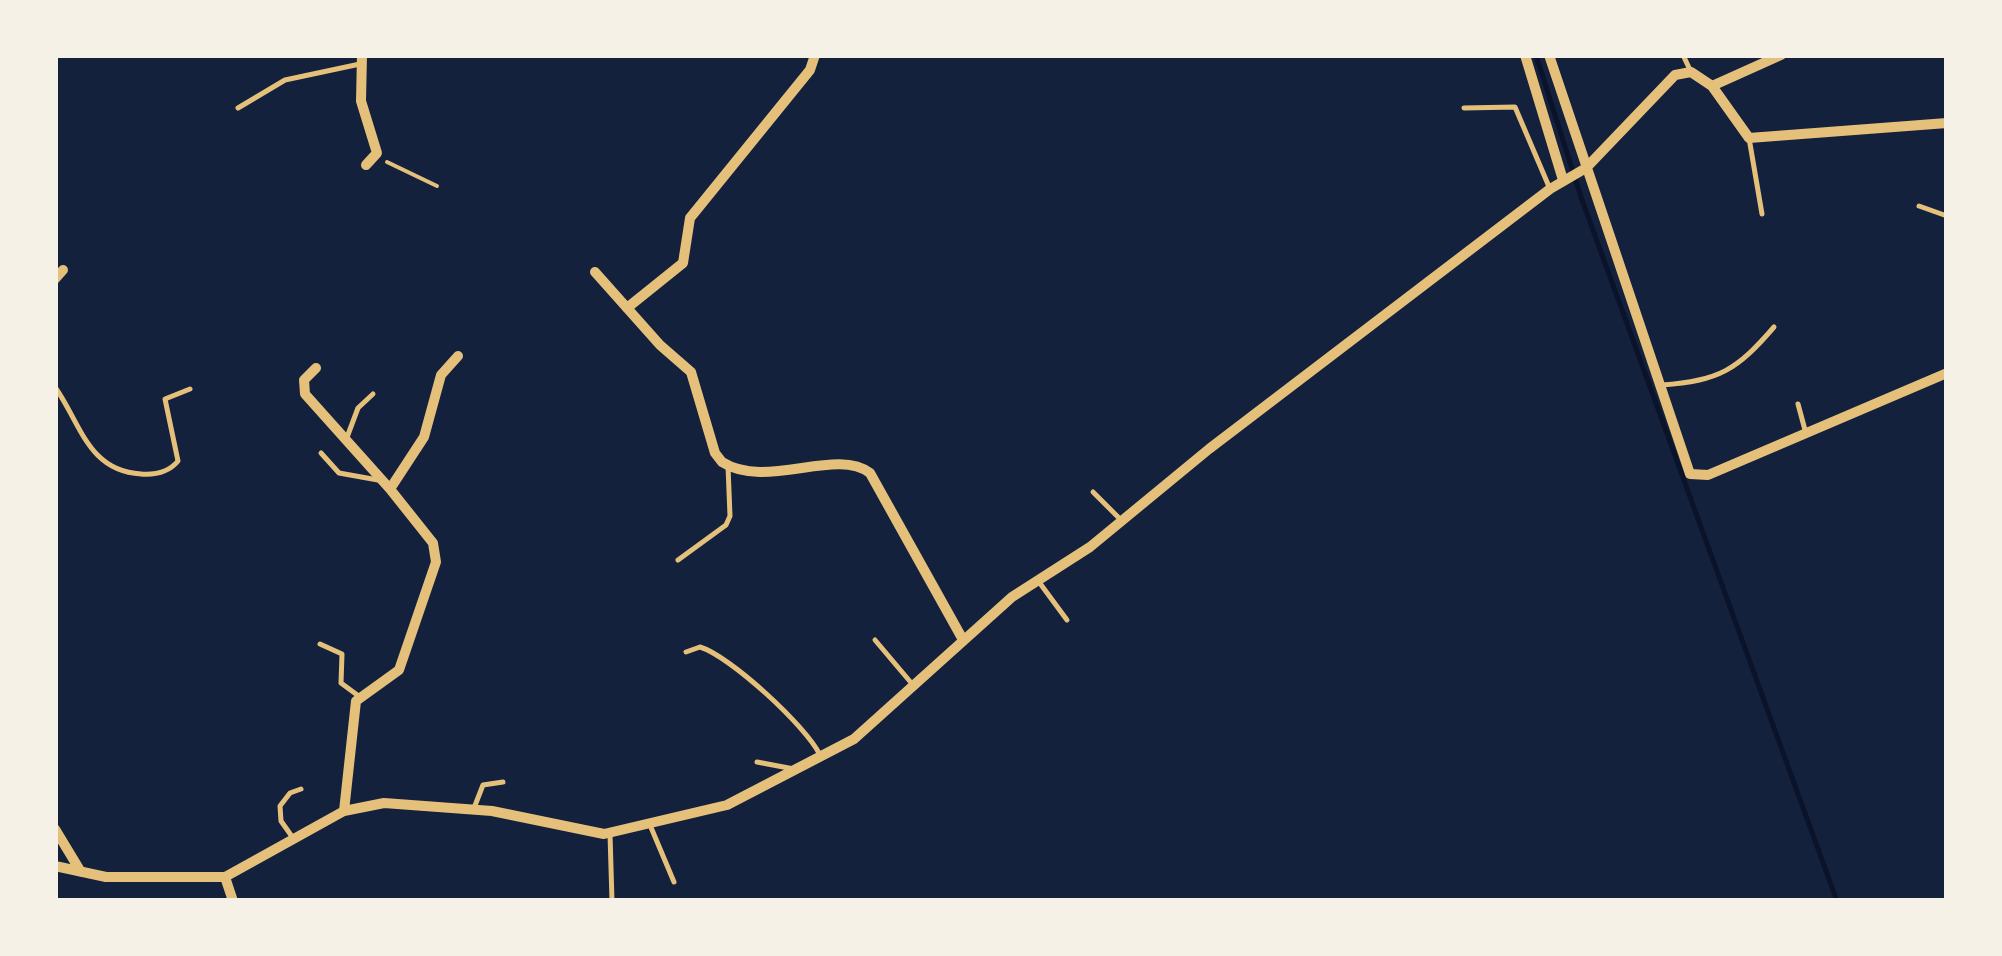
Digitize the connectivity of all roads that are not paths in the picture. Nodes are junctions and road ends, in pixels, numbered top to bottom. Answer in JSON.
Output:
{"nodes":[{"id":1,"x":815,"y":55,"type":"edge"},
{"id":2,"x":1525,"y":55,"type":"edge"},
{"id":3,"x":1548,"y":55,"type":"edge"},
{"id":4,"x":1684,"y":55,"type":"edge"},
{"id":5,"x":1780,"y":55,"type":"edge"},
{"id":6,"x":362,"y":59,"type":"edge"},
{"id":7,"x":1691,"y":72,"type":"junction"},
{"id":8,"x":1712,"y":86,"type":"junction"},
{"id":9,"x":238,"y":108,"type":"dead end"},
{"id":10,"x":1464,"y":108,"type":"dead end"},
{"id":11,"x":1947,"y":122,"type":"edge"},
{"id":12,"x":1749,"y":138,"type":"junction"},
{"id":13,"x":366,"y":166,"type":"dead end"},
{"id":14,"x":1583,"y":170,"type":"junction"},
{"id":15,"x":1564,"y":179,"type":"junction"},
{"id":16,"x":1550,"y":189,"type":"junction"},
{"id":17,"x":1919,"y":206,"type":"dead end"},
{"id":18,"x":1762,"y":214,"type":"dead end"},
{"id":19,"x":1947,"y":216,"type":"edge"},
{"id":20,"x":595,"y":272,"type":"dead end"},
{"id":21,"x":627,"y":308,"type":"junction"},
{"id":22,"x":1774,"y":327,"type":"dead end"},
{"id":23,"x":458,"y":356,"type":"dead end"},
{"id":24,"x":316,"y":368,"type":"dead end"},
{"id":25,"x":1947,"y":373,"type":"edge"},
{"id":26,"x":1659,"y":386,"type":"junction"},
{"id":27,"x":55,"y":387,"type":"edge"},
{"id":28,"x":190,"y":389,"type":"dead end"},
{"id":29,"x":373,"y":394,"type":"dead end"},
{"id":30,"x":1798,"y":404,"type":"dead end"},
{"id":31,"x":1806,"y":433,"type":"junction"},
{"id":32,"x":344,"y":442,"type":"junction"},
{"id":33,"x":321,"y":453,"type":"dead end"},
{"id":34,"x":728,"y":466,"type":"junction"},
{"id":35,"x":386,"y":485,"type":"junction"},
{"id":36,"x":1093,"y":492,"type":"dead end"},
{"id":37,"x":1122,"y":521,"type":"junction"},
{"id":38,"x":678,"y":560,"type":"dead end"},
{"id":39,"x":1038,"y":581,"type":"junction"},
{"id":40,"x":1067,"y":620,"type":"dead end"},
{"id":41,"x":962,"y":638,"type":"junction"},
{"id":42,"x":875,"y":640,"type":"dead end"},
{"id":43,"x":320,"y":644,"type":"dead end"},
{"id":44,"x":686,"y":652,"type":"dead end"},
{"id":45,"x":913,"y":685,"type":"junction"},
{"id":46,"x":360,"y":697,"type":"junction"},
{"id":47,"x":821,"y":758,"type":"junction"},
{"id":48,"x":756,"y":762,"type":"dead end"},
{"id":49,"x":797,"y":770,"type":"junction"},
{"id":50,"x":502,"y":782,"type":"dead end"},
{"id":51,"x":302,"y":789,"type":"dead end"},
{"id":52,"x":474,"y":808,"type":"junction"},
{"id":53,"x":344,"y":812,"type":"junction"},
{"id":54,"x":650,"y":826,"type":"junction"},
{"id":55,"x":55,"y":829,"type":"edge"},
{"id":56,"x":610,"y":833,"type":"junction"},
{"id":57,"x":294,"y":841,"type":"junction"},
{"id":58,"x":55,"y":866,"type":"edge"},
{"id":59,"x":81,"y":873,"type":"junction"},
{"id":60,"x":226,"y":878,"type":"junction"},
{"id":61,"x":674,"y":882,"type":"dead end"},
{"id":62,"x":233,"y":901,"type":"edge"},
{"id":63,"x":612,"y":901,"type":"edge"}],
"edges":[{"from":1,"to":21,"type":"street"},
{"from":2,"to":15,"type":"street"},
{"from":3,"to":14,"type":"street"},
{"from":4,"to":7,"type":"lane"},
{"from":5,"to":8,"type":"street"},
{"from":6,"to":9,"type":"lane"},
{"from":6,"to":13,"type":"street"},
{"from":7,"to":8,"type":"street"},
{"from":7,"to":14,"type":"street"},
{"from":8,"to":12,"type":"street"},
{"from":10,"to":16,"type":"lane"},
{"from":11,"to":12,"type":"street"},
{"from":12,"to":18,"type":"lane"},
{"from":14,"to":15,"type":"street"},
{"from":14,"to":26,"type":"street"},
{"from":15,"to":16,"type":"street"},
{"from":16,"to":37,"type":"street"},
{"from":17,"to":19,"type":"lane"},
{"from":20,"to":21,"type":"street"},
{"from":21,"to":34,"type":"street"},
{"from":22,"to":26,"type":"lane"},
{"from":23,"to":35,"type":"street"},
{"from":24,"to":32,"type":"street"},
{"from":25,"to":31,"type":"street"},
{"from":26,"to":31,"type":"street"},
{"from":27,"to":28,"type":"lane"},
{"from":29,"to":32,"type":"lane"},
{"from":30,"to":31,"type":"lane"},
{"from":32,"to":35,"type":"street"},
{"from":33,"to":35,"type":"lane"},
{"from":34,"to":38,"type":"lane"},
{"from":34,"to":41,"type":"street"},
{"from":35,"to":46,"type":"street"},
{"from":36,"to":37,"type":"lane"},
{"from":37,"to":39,"type":"street"},
{"from":39,"to":40,"type":"lane"},
{"from":39,"to":41,"type":"street"},
{"from":41,"to":45,"type":"street"},
{"from":42,"to":45,"type":"lane"},
{"from":43,"to":46,"type":"lane"},
{"from":44,"to":47,"type":"lane"},
{"from":45,"to":47,"type":"street"},
{"from":46,"to":53,"type":"street"},
{"from":47,"to":49,"type":"street"},
{"from":48,"to":49,"type":"lane"},
{"from":49,"to":54,"type":"street"},
{"from":50,"to":52,"type":"lane"},
{"from":51,"to":57,"type":"lane"},
{"from":52,"to":53,"type":"street"},
{"from":52,"to":56,"type":"street"},
{"from":53,"to":57,"type":"street"},
{"from":54,"to":56,"type":"street"},
{"from":54,"to":61,"type":"lane"},
{"from":55,"to":59,"type":"street"},
{"from":56,"to":63,"type":"lane"},
{"from":57,"to":60,"type":"street"},
{"from":58,"to":59,"type":"street"},
{"from":59,"to":60,"type":"street"},
{"from":60,"to":62,"type":"street"}]}
